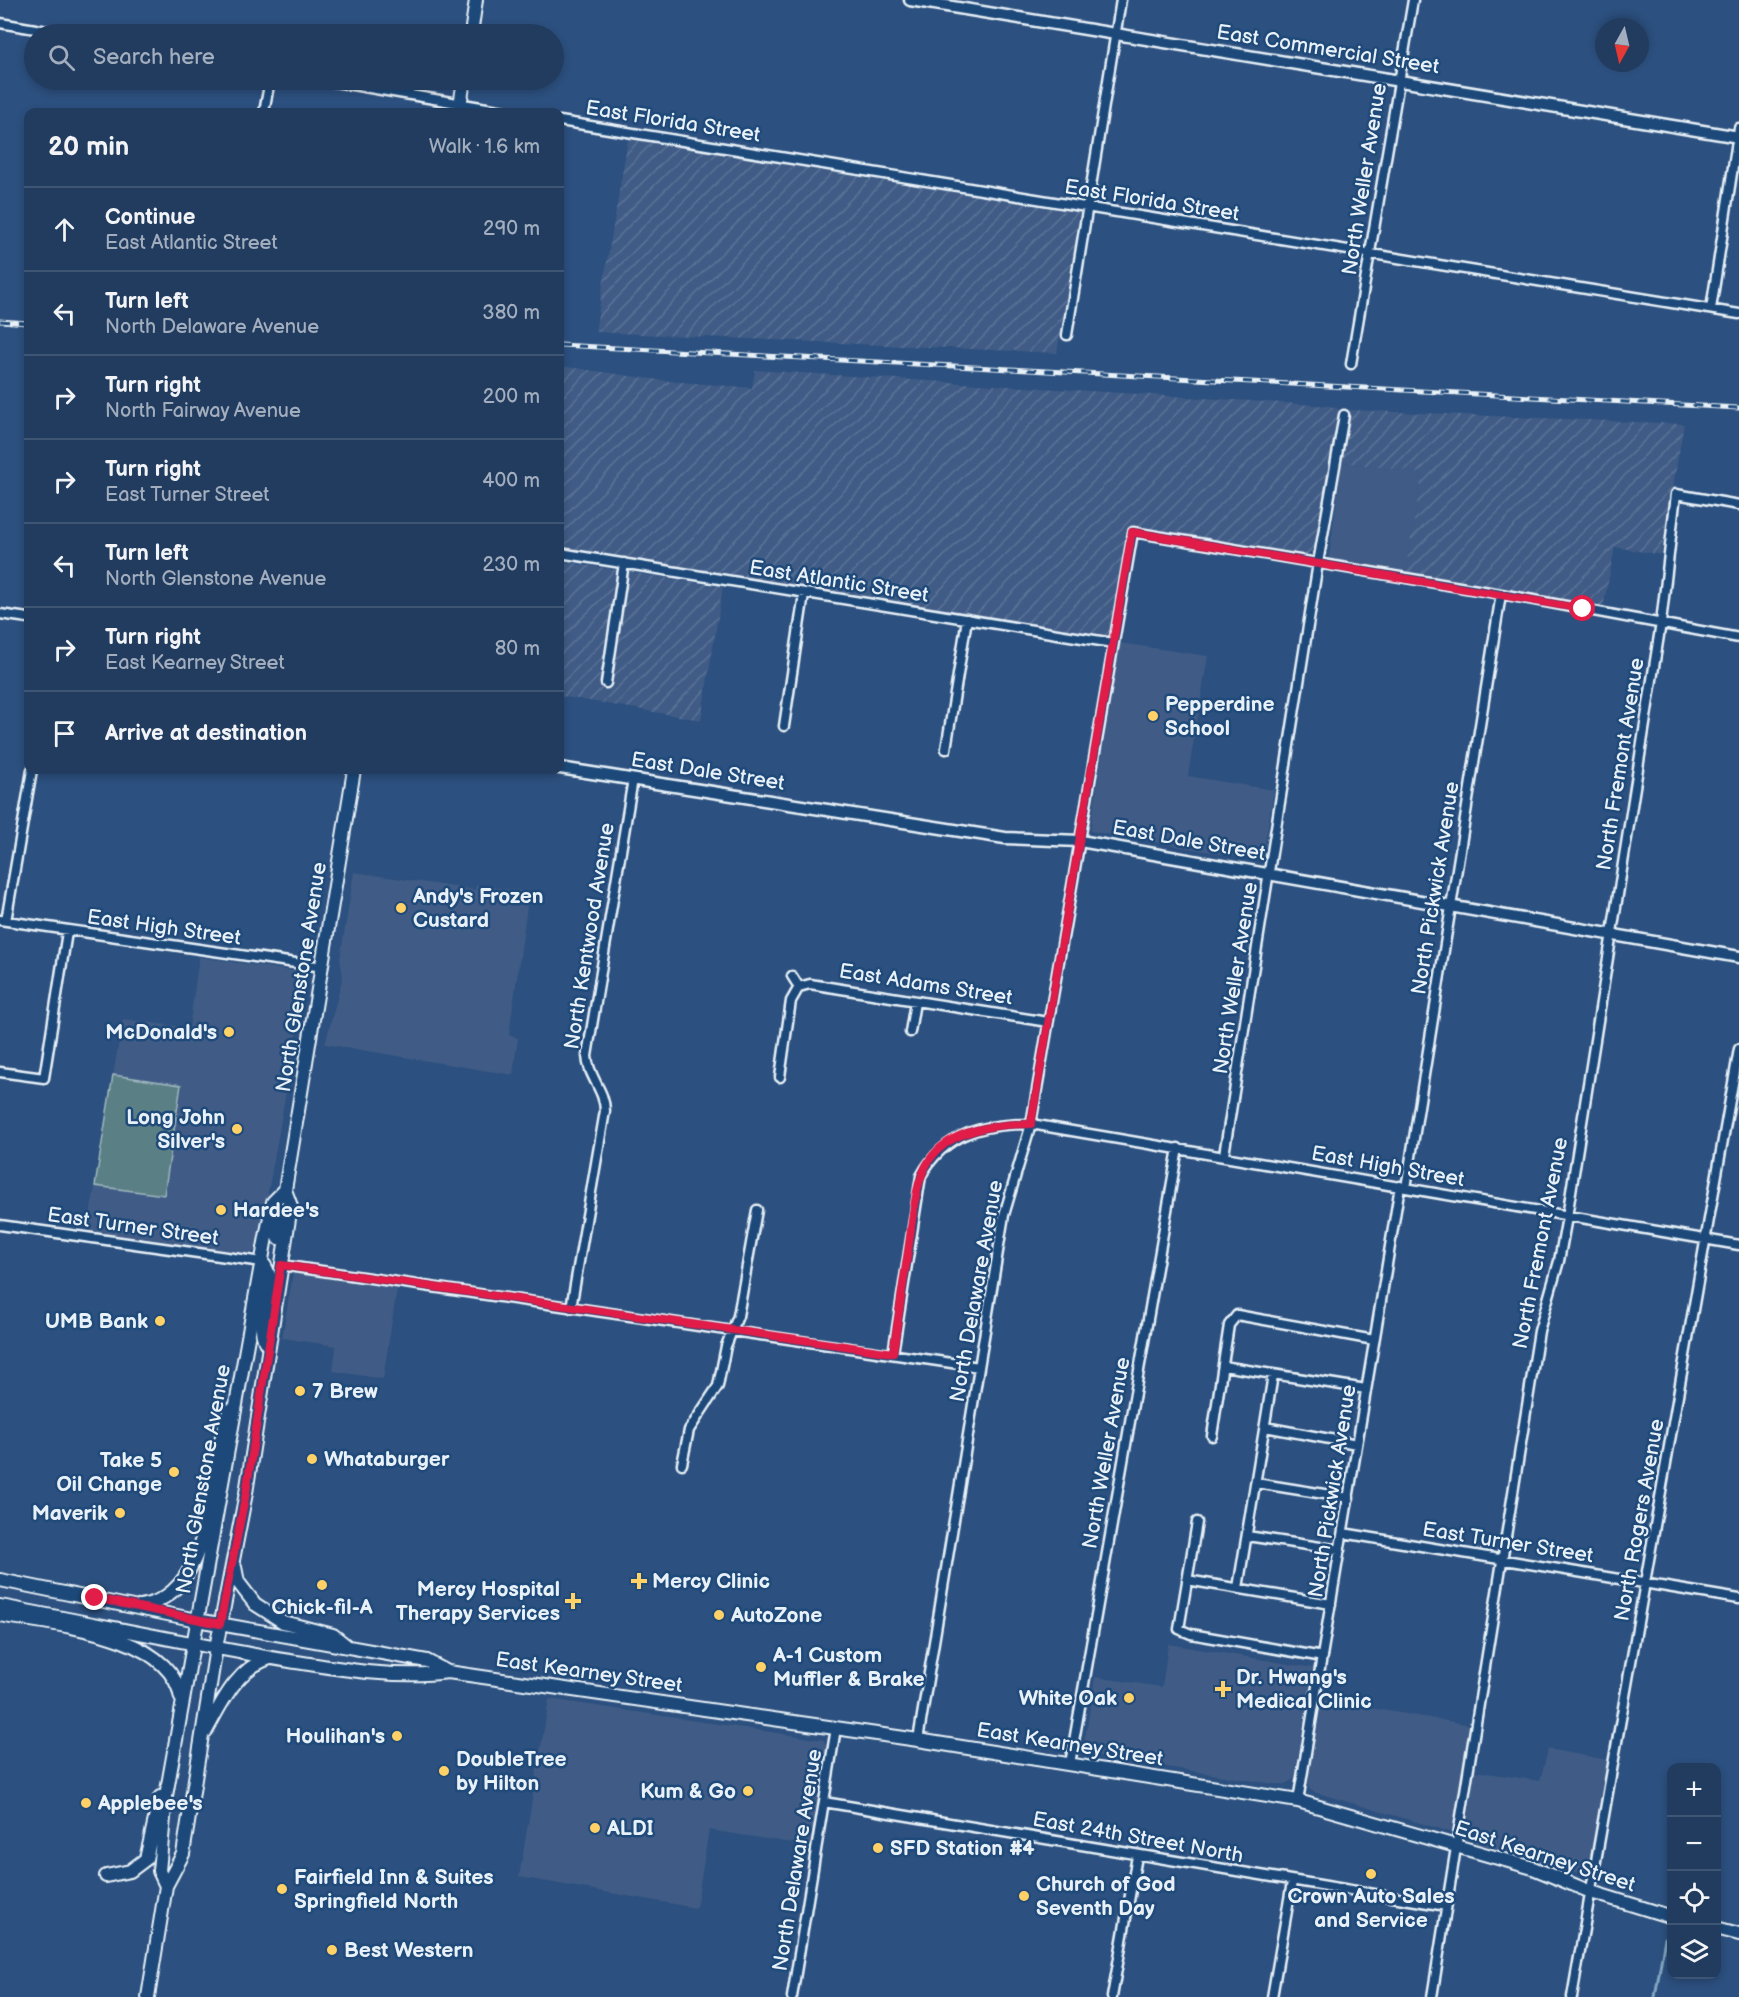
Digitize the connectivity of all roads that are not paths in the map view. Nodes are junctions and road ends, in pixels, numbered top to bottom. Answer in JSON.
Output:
{"nodes":[{"id":1,"x":476,"y":0,"type":"edge"},
{"id":2,"x":910,"y":0,"type":"edge"},
{"id":3,"x":1121,"y":0,"type":"edge"},
{"id":4,"x":1413,"y":0,"type":"edge"},
{"id":5,"x":0,"y":23,"type":"edge"},
{"id":6,"x":472,"y":24,"type":"edge"},
{"id":7,"x":24,"y":27,"type":"edge"},
{"id":8,"x":1116,"y":34,"type":"junction"},
{"id":9,"x":1398,"y":80,"type":"junction"},
{"id":10,"x":268,"y":90,"type":"edge"},
{"id":11,"x":372,"y":90,"type":"edge"},
{"id":12,"x":463,"y":90,"type":"edge"},
{"id":13,"x":265,"y":108,"type":"edge"},
{"id":14,"x":460,"y":108,"type":"edge"},
{"id":15,"x":564,"y":122,"type":"edge"},
{"id":16,"x":1738,"y":134,"type":"edge"},
{"id":17,"x":1089,"y":208,"type":"junction"},
{"id":18,"x":1371,"y":254,"type":"junction"},
{"id":19,"x":1711,"y":309,"type":"junction"},
{"id":20,"x":1739,"y":314,"type":"edge"},
{"id":21,"x":1067,"y":335,"type":"dead end"},
{"id":22,"x":1352,"y":364,"type":"dead end"},
{"id":23,"x":1344,"y":415,"type":"dead end"},
{"id":24,"x":1739,"y":505,"type":"edge"},
{"id":25,"x":564,"y":554,"type":"edge"},
{"id":26,"x":624,"y":563,"type":"junction"},
{"id":27,"x":1317,"y":563,"type":"junction"},
{"id":28,"x":804,"y":594,"type":"junction"},
{"id":29,"x":1501,"y":594,"type":"junction"},
{"id":30,"x":0,"y":614,"type":"edge"},
{"id":31,"x":24,"y":617,"type":"edge"},
{"id":32,"x":967,"y":620,"type":"junction"},
{"id":33,"x":1661,"y":623,"type":"junction"},
{"id":34,"x":1739,"y":638,"type":"edge"},
{"id":35,"x":1113,"y":642,"type":"junction"},
{"id":36,"x":606,"y":683,"type":"dead end"},
{"id":37,"x":784,"y":726,"type":"dead end"},
{"id":38,"x":946,"y":749,"type":"dead end"},
{"id":39,"x":564,"y":769,"type":"edge"},
{"id":40,"x":31,"y":774,"type":"edge"},
{"id":41,"x":353,"y":774,"type":"edge"},
{"id":42,"x":633,"y":779,"type":"junction"},
{"id":43,"x":1080,"y":841,"type":"junction"},
{"id":44,"x":1270,"y":873,"type":"junction"},
{"id":45,"x":1450,"y":907,"type":"junction"},
{"id":46,"x":3,"y":921,"type":"edge"},
{"id":47,"x":67,"y":932,"type":"junction"},
{"id":48,"x":1612,"y":934,"type":"junction"},
{"id":49,"x":1739,"y":957,"type":"edge"},
{"id":50,"x":323,"y":968,"type":"junction"},
{"id":51,"x":792,"y":976,"type":"dead end"},
{"id":52,"x":799,"y":987,"type":"junction"},
{"id":53,"x":915,"y":1002,"type":"junction"},
{"id":54,"x":1048,"y":1022,"type":"junction"},
{"id":55,"x":910,"y":1032,"type":"dead end"},
{"id":56,"x":1739,"y":1049,"type":"edge"},
{"id":57,"x":0,"y":1072,"type":"edge"},
{"id":58,"x":780,"y":1077,"type":"dead end"},
{"id":59,"x":1031,"y":1124,"type":"junction"},
{"id":60,"x":1178,"y":1148,"type":"junction"},
{"id":61,"x":1224,"y":1155,"type":"junction"},
{"id":62,"x":1403,"y":1187,"type":"junction"},
{"id":63,"x":285,"y":1190,"type":"junction"},
{"id":64,"x":273,"y":1202,"type":"junction"},
{"id":65,"x":757,"y":1210,"type":"dead end"},
{"id":66,"x":1567,"y":1217,"type":"junction"},
{"id":67,"x":0,"y":1225,"type":"edge"},
{"id":68,"x":1706,"y":1240,"type":"junction"},
{"id":69,"x":1739,"y":1245,"type":"edge"},
{"id":70,"x":262,"y":1262,"type":"junction"},
{"id":71,"x":281,"y":1265,"type":"junction"},
{"id":72,"x":571,"y":1308,"type":"junction"},
{"id":73,"x":733,"y":1331,"type":"junction"},
{"id":74,"x":1374,"y":1340,"type":"junction"},
{"id":75,"x":268,"y":1346,"type":"junction"},
{"id":76,"x":893,"y":1353,"type":"junction"},
{"id":77,"x":1222,"y":1366,"type":"junction"},
{"id":78,"x":979,"y":1367,"type":"junction"},
{"id":79,"x":1273,"y":1375,"type":"junction"},
{"id":80,"x":240,"y":1387,"type":"junction"},
{"id":81,"x":1366,"y":1389,"type":"junction"},
{"id":82,"x":1265,"y":1427,"type":"junction"},
{"id":83,"x":1212,"y":1436,"type":"dead end"},
{"id":84,"x":1357,"y":1444,"type":"junction"},
{"id":85,"x":682,"y":1464,"type":"dead end"},
{"id":86,"x":1256,"y":1483,"type":"junction"},
{"id":87,"x":1348,"y":1497,"type":"junction"},
{"id":88,"x":1197,"y":1522,"type":"dead end"},
{"id":89,"x":1343,"y":1533,"type":"junction"},
{"id":90,"x":1247,"y":1536,"type":"junction"},
{"id":91,"x":1340,"y":1550,"type":"junction"},
{"id":92,"x":235,"y":1551,"type":"junction"},
{"id":93,"x":1503,"y":1560,"type":"junction"},
{"id":94,"x":0,"y":1580,"type":"edge"},
{"id":95,"x":1187,"y":1580,"type":"junction"},
{"id":96,"x":1647,"y":1582,"type":"junction"},
{"id":97,"x":1238,"y":1588,"type":"junction"},
{"id":98,"x":1739,"y":1599,"type":"edge"},
{"id":99,"x":1331,"y":1604,"type":"junction"},
{"id":100,"x":0,"y":1606,"type":"edge"},
{"id":101,"x":137,"y":1607,"type":"junction"},
{"id":102,"x":0,"y":1615,"type":"edge"},
{"id":103,"x":197,"y":1620,"type":"junction"},
{"id":104,"x":220,"y":1624,"type":"junction"},
{"id":105,"x":194,"y":1644,"type":"junction"},
{"id":106,"x":216,"y":1648,"type":"junction"},
{"id":107,"x":349,"y":1648,"type":"junction"},
{"id":108,"x":1323,"y":1657,"type":"junction"},
{"id":109,"x":270,"y":1658,"type":"junction"},
{"id":110,"x":448,"y":1672,"type":"junction"},
{"id":111,"x":183,"y":1705,"type":"junction"},
{"id":112,"x":837,"y":1728,"type":"junction"},
{"id":113,"x":201,"y":1739,"type":"junction"},
{"id":114,"x":918,"y":1740,"type":"junction"},
{"id":115,"x":1070,"y":1764,"type":"junction"},
{"id":116,"x":171,"y":1768,"type":"junction"},
{"id":117,"x":1298,"y":1800,"type":"junction"},
{"id":118,"x":824,"y":1802,"type":"junction"},
{"id":119,"x":1456,"y":1847,"type":"junction"},
{"id":120,"x":1137,"y":1856,"type":"junction"},
{"id":121,"x":106,"y":1876,"type":"dead end"},
{"id":122,"x":1292,"y":1882,"type":"junction"},
{"id":123,"x":166,"y":1886,"type":"junction"},
{"id":124,"x":1591,"y":1892,"type":"junction"},
{"id":125,"x":1446,"y":1906,"type":"junction"},
{"id":126,"x":1667,"y":1916,"type":"edge"},
{"id":127,"x":1721,"y":1929,"type":"edge"},
{"id":128,"x":1739,"y":1934,"type":"edge"},
{"id":129,"x":148,"y":1997,"type":"edge"},
{"id":130,"x":792,"y":1997,"type":"edge"},
{"id":131,"x":1112,"y":1997,"type":"edge"},
{"id":132,"x":1272,"y":1997,"type":"edge"},
{"id":133,"x":1432,"y":1997,"type":"edge"},
{"id":134,"x":1572,"y":1997,"type":"edge"}],
"edges":[{"from":1,"to":6,"type":"main road"},
{"from":2,"to":8,"type":"street","name":"East Commercial Street"},
{"from":3,"to":8,"type":"street"},
{"from":4,"to":9,"type":"street","name":"North Weller Avenue"},
{"from":5,"to":7,"type":"street"},
{"from":8,"to":9,"type":"street","name":"East Commercial Street"},
{"from":8,"to":17,"type":"street"},
{"from":9,"to":16,"type":"street","name":"East Commercial Street"},
{"from":9,"to":18,"type":"street","name":"North Weller Avenue"},
{"from":10,"to":13,"type":"street"},
{"from":11,"to":14,"type":"street"},
{"from":12,"to":14,"type":"main road"},
{"from":15,"to":17,"type":"street","name":"East Florida Street"},
{"from":16,"to":19,"type":"street"},
{"from":17,"to":18,"type":"street","name":"East Florida Street"},
{"from":17,"to":21,"type":"street"},
{"from":18,"to":19,"type":"street","name":"East Florida Street"},
{"from":18,"to":22,"type":"street","name":"North Weller Avenue"},
{"from":19,"to":20,"type":"street","name":"East Florida Street"},
{"from":23,"to":27,"type":"street","name":"North Weller Avenue"},
{"from":24,"to":33,"type":"street","name":"North Fremont Avenue"},
{"from":25,"to":26,"type":"street","name":"East Atlantic Street"},
{"from":26,"to":28,"type":"street","name":"East Atlantic Street"},
{"from":26,"to":36,"type":"street"},
{"from":27,"to":29,"type":"street"},
{"from":27,"to":35,"type":"street","name":"North Delaware Avenue"},
{"from":27,"to":44,"type":"street","name":"North Weller Avenue"},
{"from":28,"to":32,"type":"street","name":"East Atlantic Street"},
{"from":28,"to":37,"type":"street"},
{"from":29,"to":33,"type":"street"},
{"from":29,"to":45,"type":"street","name":"North Pickwick Avenue"},
{"from":30,"to":31,"type":"street"},
{"from":32,"to":35,"type":"street","name":"East Atlantic Street"},
{"from":32,"to":38,"type":"street"},
{"from":33,"to":34,"type":"street"},
{"from":33,"to":48,"type":"street","name":"North Fremont Avenue"},
{"from":35,"to":43,"type":"street","name":"North Delaware Avenue"},
{"from":39,"to":42,"type":"street","name":"East Dale Street"},
{"from":40,"to":46,"type":"street"},
{"from":41,"to":50,"type":"main road","name":"North Glenstone Avenue"},
{"from":42,"to":43,"type":"street","name":"East Dale Street"},
{"from":42,"to":72,"type":"street","name":"North Kentwood Avenue"},
{"from":43,"to":44,"type":"street","name":"East Dale Street"},
{"from":43,"to":54,"type":"street","name":"North Delaware Avenue"},
{"from":44,"to":45,"type":"street","name":"East Dale Street"},
{"from":44,"to":61,"type":"street","name":"North Weller Avenue"},
{"from":45,"to":48,"type":"street","name":"East Dale Street"},
{"from":45,"to":62,"type":"street","name":"North Pickwick Avenue"},
{"from":46,"to":47,"type":"street","name":"East High Street"},
{"from":47,"to":50,"type":"street","name":"East High Street"},
{"from":47,"to":57,"type":"street"},
{"from":48,"to":49,"type":"street","name":"East Dale Street"},
{"from":48,"to":66,"type":"street","name":"North Fremont Avenue"},
{"from":50,"to":63,"type":"main road","name":"North Glenstone Avenue"},
{"from":51,"to":52,"type":"street"},
{"from":52,"to":53,"type":"street","name":"East Adams Street"},
{"from":52,"to":58,"type":"street"},
{"from":53,"to":54,"type":"street","name":"East Adams Street"},
{"from":53,"to":55,"type":"street"},
{"from":54,"to":59,"type":"street","name":"North Delaware Avenue"},
{"from":56,"to":68,"type":"street","name":"North Rogers Avenue"},
{"from":59,"to":60,"type":"street","name":"East High Street"},
{"from":59,"to":76,"type":"street","name":"East High Street"},
{"from":59,"to":78,"type":"street","name":"North Delaware Avenue"},
{"from":60,"to":61,"type":"street","name":"East High Street"},
{"from":60,"to":115,"type":"street","name":"North Weller Avenue"},
{"from":61,"to":62,"type":"street","name":"East High Street"},
{"from":62,"to":66,"type":"street","name":"East High Street"},
{"from":62,"to":74,"type":"street","name":"North Pickwick Avenue"},
{"from":63,"to":64,"type":"main road"},
{"from":63,"to":71,"type":"main road","name":"North Glenstone Avenue"},
{"from":64,"to":70,"type":"main road","name":"North Glenstone Avenue"},
{"from":64,"to":71,"type":"main road"},
{"from":65,"to":73,"type":"street"},
{"from":66,"to":68,"type":"street","name":"East High Street"},
{"from":66,"to":93,"type":"street","name":"North Fremont Avenue"},
{"from":67,"to":70,"type":"street","name":"East Turner Street"},
{"from":68,"to":69,"type":"street","name":"East High Street"},
{"from":68,"to":96,"type":"street","name":"North Rogers Avenue"},
{"from":70,"to":75,"type":"main road"},
{"from":70,"to":80,"type":"main road","name":"North Glenstone Avenue"},
{"from":71,"to":72,"type":"street"},
{"from":71,"to":75,"type":"main road","name":"North Glenstone Avenue"},
{"from":72,"to":73,"type":"street"},
{"from":73,"to":76,"type":"street"},
{"from":73,"to":85,"type":"street"},
{"from":74,"to":77,"type":"street"},
{"from":74,"to":81,"type":"street","name":"North Pickwick Avenue"},
{"from":75,"to":92,"type":"main road","name":"North Glenstone Avenue"},
{"from":76,"to":78,"type":"street"},
{"from":77,"to":79,"type":"street"},
{"from":77,"to":83,"type":"street"},
{"from":78,"to":114,"type":"street","name":"North Delaware Avenue"},
{"from":79,"to":81,"type":"street"},
{"from":79,"to":82,"type":"street"},
{"from":80,"to":101,"type":"main road"},
{"from":80,"to":103,"type":"main road","name":"North Glenstone Avenue"},
{"from":81,"to":84,"type":"street","name":"North Pickwick Avenue"},
{"from":82,"to":84,"type":"street"},
{"from":82,"to":86,"type":"street"},
{"from":84,"to":87,"type":"street","name":"North Pickwick Avenue"},
{"from":86,"to":87,"type":"street"},
{"from":86,"to":90,"type":"street"},
{"from":87,"to":89,"type":"street","name":"North Pickwick Avenue"},
{"from":88,"to":95,"type":"street"},
{"from":89,"to":91,"type":"street","name":"North Pickwick Avenue"},
{"from":89,"to":93,"type":"street","name":"East Turner Street"},
{"from":90,"to":91,"type":"street"},
{"from":90,"to":97,"type":"street"},
{"from":91,"to":99,"type":"street","name":"North Pickwick Avenue"},
{"from":92,"to":104,"type":"main road","name":"North Glenstone Avenue"},
{"from":92,"to":107,"type":"main road"},
{"from":93,"to":96,"type":"street","name":"East Turner Street"},
{"from":93,"to":119,"type":"street","name":"North Fremont Avenue"},
{"from":94,"to":101,"type":"main road","name":"East Kearney Street"},
{"from":95,"to":97,"type":"street"},
{"from":95,"to":108,"type":"street"},
{"from":96,"to":98,"type":"street","name":"East Turner Street"},
{"from":96,"to":124,"type":"street","name":"North Rogers Avenue"},
{"from":97,"to":99,"type":"street"},
{"from":99,"to":108,"type":"street","name":"North Pickwick Avenue"},
{"from":100,"to":105,"type":"main road","name":"East Kearney Street"},
{"from":101,"to":103,"type":"main road","name":"East Kearney Street"},
{"from":102,"to":111,"type":"main road"},
{"from":103,"to":104,"type":"main road","name":"East Kearney Street"},
{"from":103,"to":105,"type":"main road","name":"North Glenstone Avenue"},
{"from":104,"to":106,"type":"main road","name":"North Glenstone Avenue"},
{"from":104,"to":107,"type":"main road","name":"East Kearney Street"},
{"from":105,"to":106,"type":"main road","name":"East Kearney Street"},
{"from":105,"to":111,"type":"main road","name":"North Glenstone Avenue"},
{"from":106,"to":109,"type":"main road","name":"East Kearney Street"},
{"from":106,"to":113,"type":"main road","name":"North Glenstone Avenue"},
{"from":107,"to":110,"type":"main road","name":"East Kearney Street"},
{"from":108,"to":117,"type":"street","name":"North Pickwick Avenue"},
{"from":109,"to":110,"type":"main road","name":"East Kearney Street"},
{"from":109,"to":113,"type":"main road"},
{"from":110,"to":112,"type":"main road","name":"East Kearney Street"},
{"from":111,"to":116,"type":"main road","name":"North Glenstone Avenue"},
{"from":112,"to":114,"type":"main road","name":"East Kearney Street"},
{"from":112,"to":118,"type":"street","name":"North Delaware Avenue"},
{"from":113,"to":123,"type":"main road","name":"North Glenstone Avenue"},
{"from":114,"to":115,"type":"main road","name":"East Kearney Street"},
{"from":115,"to":117,"type":"main road","name":"East Kearney Street"},
{"from":116,"to":121,"type":"main road"},
{"from":116,"to":123,"type":"main road","name":"North Glenstone Avenue"},
{"from":117,"to":119,"type":"main road","name":"East Kearney Street"},
{"from":118,"to":120,"type":"street","name":"East 24th Street North"},
{"from":118,"to":130,"type":"street","name":"North Delaware Avenue"},
{"from":119,"to":124,"type":"main road","name":"East Kearney Street"},
{"from":119,"to":125,"type":"street","name":"North Fremont Avenue"},
{"from":120,"to":122,"type":"street","name":"East 24th Street North"},
{"from":120,"to":131,"type":"street"},
{"from":122,"to":125,"type":"street","name":"East 24th Street North"},
{"from":122,"to":132,"type":"street"},
{"from":123,"to":129,"type":"main road","name":"North Glenstone Avenue"},
{"from":124,"to":126,"type":"main road","name":"East Kearney Street"},
{"from":124,"to":134,"type":"street","name":"North Rogers Avenue"},
{"from":125,"to":133,"type":"street","name":"North Fremont Avenue"},
{"from":127,"to":128,"type":"main road"}]}
